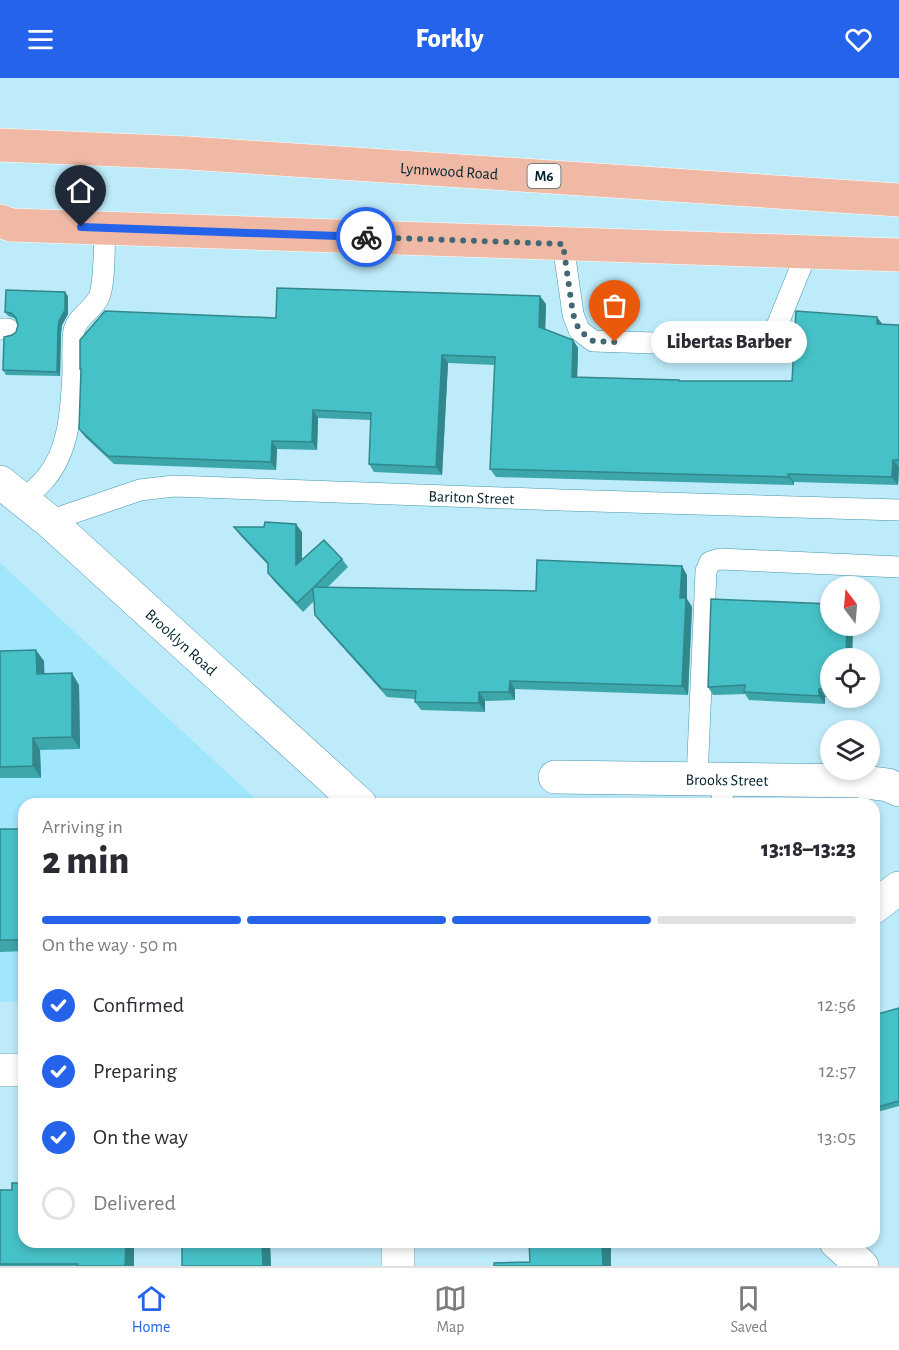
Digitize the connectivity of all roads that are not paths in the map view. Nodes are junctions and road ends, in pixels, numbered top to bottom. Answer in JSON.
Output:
{"nodes":[{"id":1,"x":0,"y":145,"type":"edge"},
{"id":2,"x":899,"y":200,"type":"edge"},
{"id":3,"x":1,"y":221,"type":"edge"},
{"id":4,"x":105,"y":228,"type":"junction"},
{"id":5,"x":563,"y":244,"type":"junction"},
{"id":6,"x":807,"y":252,"type":"junction"},
{"id":7,"x":899,"y":255,"type":"edge"},
{"id":8,"x":12,"y":491,"type":"edge"},
{"id":9,"x":899,"y":510,"type":"edge"},
{"id":10,"x":49,"y":521,"type":"junction"},
{"id":11,"x":899,"y":567,"type":"edge"},
{"id":12,"x":555,"y":777,"type":"dead end"},
{"id":13,"x":714,"y":787,"type":"edge"},
{"id":14,"x":899,"y":790,"type":"edge"},
{"id":15,"x":353,"y":798,"type":"edge"},
{"id":16,"x":899,"y":888,"type":"edge"},
{"id":17,"x":880,"y":902,"type":"edge"},
{"id":18,"x":0,"y":1070,"type":"edge"},
{"id":19,"x":18,"y":1070,"type":"edge"},
{"id":20,"x":398,"y":1248,"type":"edge"},
{"id":21,"x":842,"y":1248,"type":"edge"},
{"id":22,"x":398,"y":1266,"type":"edge"},
{"id":23,"x":862,"y":1266,"type":"edge"}],
"edges":[{"from":1,"to":2,"type":"main road","name":"Lynnwood Road","number":"M6"},
{"from":3,"to":4,"type":"main road"},
{"from":4,"to":5,"type":"main road"},
{"from":4,"to":8,"type":"lane"},
{"from":5,"to":6,"type":"main road"},
{"from":5,"to":6,"type":"lane"},
{"from":6,"to":7,"type":"main road"},
{"from":8,"to":10,"type":"main road","name":"Brooklyn Road"},
{"from":9,"to":10,"type":"lane","name":"Bariton Street"},
{"from":10,"to":15,"type":"main road","name":"Brooklyn Road"},
{"from":11,"to":13,"type":"lane"},
{"from":12,"to":13,"type":"main road","name":"Brooks Street"},
{"from":13,"to":14,"type":"main road","name":"Brooks Street"},
{"from":16,"to":17,"type":"main road"},
{"from":18,"to":19,"type":"main road"},
{"from":20,"to":22,"type":"main road"},
{"from":21,"to":23,"type":"main road"}]}
